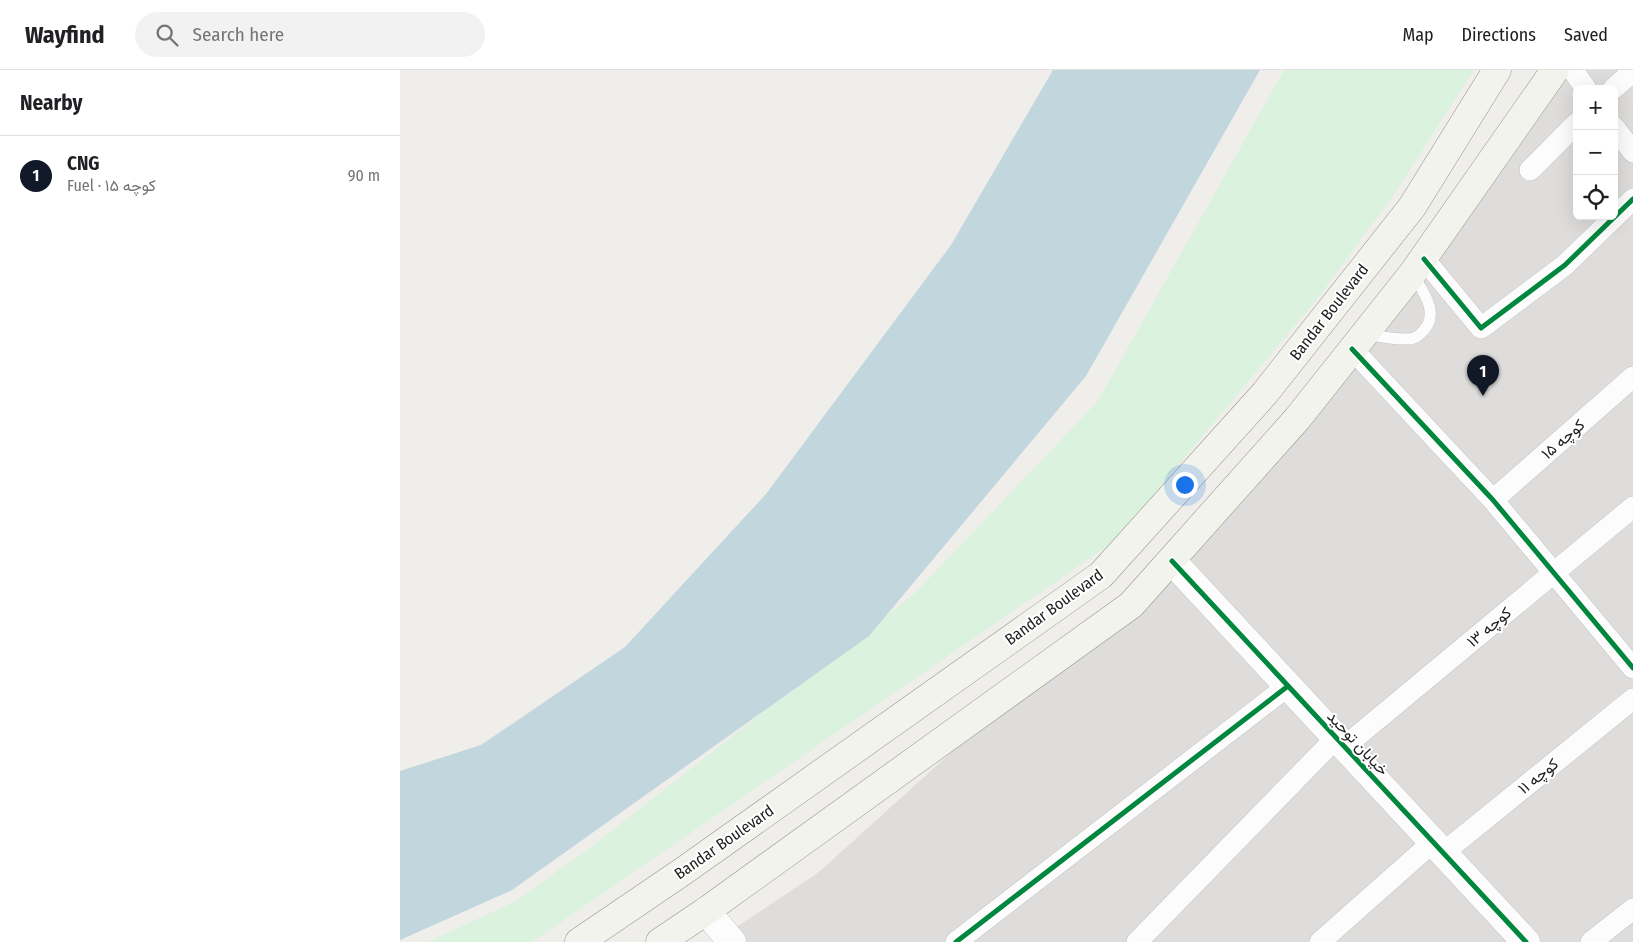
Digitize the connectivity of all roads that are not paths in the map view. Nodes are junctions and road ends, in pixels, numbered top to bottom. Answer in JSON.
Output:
{"nodes":[{"id":1,"x":1497,"y":70,"type":"edge"},
{"id":2,"x":1555,"y":70,"type":"edge"},
{"id":3,"x":1573,"y":70,"type":"edge"},
{"id":4,"x":1633,"y":71,"type":"edge"},
{"id":5,"x":1583,"y":85,"type":"edge"},
{"id":6,"x":1617,"y":85,"type":"edge"},
{"id":7,"x":1573,"y":127,"type":"edge"},
{"id":8,"x":1616,"y":130,"type":"edge"},
{"id":9,"x":1633,"y":152,"type":"edge"},
{"id":10,"x":1530,"y":170,"type":"dead end"},
{"id":11,"x":1633,"y":199,"type":"edge"},
{"id":12,"x":1418,"y":266,"type":"junction"},
{"id":13,"x":1358,"y":342,"type":"junction"},
{"id":14,"x":1633,"y":377,"type":"edge"},
{"id":15,"x":1493,"y":500,"type":"junction"},
{"id":16,"x":1633,"y":507,"type":"edge"},
{"id":17,"x":1172,"y":561,"type":"junction"},
{"id":18,"x":1555,"y":572,"type":"junction"},
{"id":19,"x":1633,"y":668,"type":"edge"},
{"id":20,"x":1288,"y":686,"type":"junction"},
{"id":21,"x":1633,"y":699,"type":"edge"},
{"id":22,"x":1340,"y":742,"type":"junction"},
{"id":23,"x":822,"y":773,"type":"junction"},
{"id":24,"x":849,"y":808,"type":"junction"},
{"id":25,"x":1438,"y":848,"type":"junction"},
{"id":26,"x":1633,"y":909,"type":"edge"},
{"id":27,"x":706,"y":911,"type":"junction"},
{"id":28,"x":579,"y":942,"type":"edge"},
{"id":29,"x":660,"y":942,"type":"edge"},
{"id":30,"x":732,"y":942,"type":"edge"},
{"id":31,"x":956,"y":942,"type":"edge"},
{"id":32,"x":1137,"y":942,"type":"edge"},
{"id":33,"x":1320,"y":942,"type":"edge"},
{"id":34,"x":1526,"y":942,"type":"edge"},
{"id":35,"x":1591,"y":942,"type":"edge"}],
"edges":[{"from":1,"to":23,"type":"main road","name":"Bandar Boulevard"},
{"from":2,"to":12,"type":"main road"},
{"from":3,"to":5,"type":"street"},
{"from":4,"to":6,"type":"street"},
{"from":7,"to":10,"type":"street"},
{"from":8,"to":9,"type":"street"},
{"from":11,"to":12,"type":"street"},
{"from":12,"to":13,"type":"main road"},
{"from":12,"to":13,"type":"lane"},
{"from":13,"to":15,"type":"street"},
{"from":13,"to":17,"type":"main road"},
{"from":14,"to":15,"type":"street","name":"کوچه ۱۵"},
{"from":15,"to":18,"type":"street"},
{"from":16,"to":18,"type":"street","name":"کوچه ۱۳"},
{"from":17,"to":20,"type":"street","name":"خیابان توحید"},
{"from":17,"to":24,"type":"main road"},
{"from":18,"to":19,"type":"street"},
{"from":18,"to":22,"type":"street","name":"کوچه ۱۳"},
{"from":20,"to":22,"type":"street","name":"خیابان توحید"},
{"from":20,"to":31,"type":"street"},
{"from":21,"to":25,"type":"street","name":"کوچه ۱۱"},
{"from":22,"to":25,"type":"street","name":"خیابان توحید"},
{"from":22,"to":32,"type":"street","name":"کوچه ۱۳"},
{"from":23,"to":24,"type":"main road"},
{"from":23,"to":28,"type":"main road","name":"Bandar Boulevard"},
{"from":24,"to":27,"type":"main road"},
{"from":25,"to":33,"type":"street","name":"کوچه ۱۱"},
{"from":25,"to":34,"type":"street","name":"خیابان توحید"},
{"from":26,"to":35,"type":"street"},
{"from":27,"to":29,"type":"main road"},
{"from":27,"to":30,"type":"street"}]}
